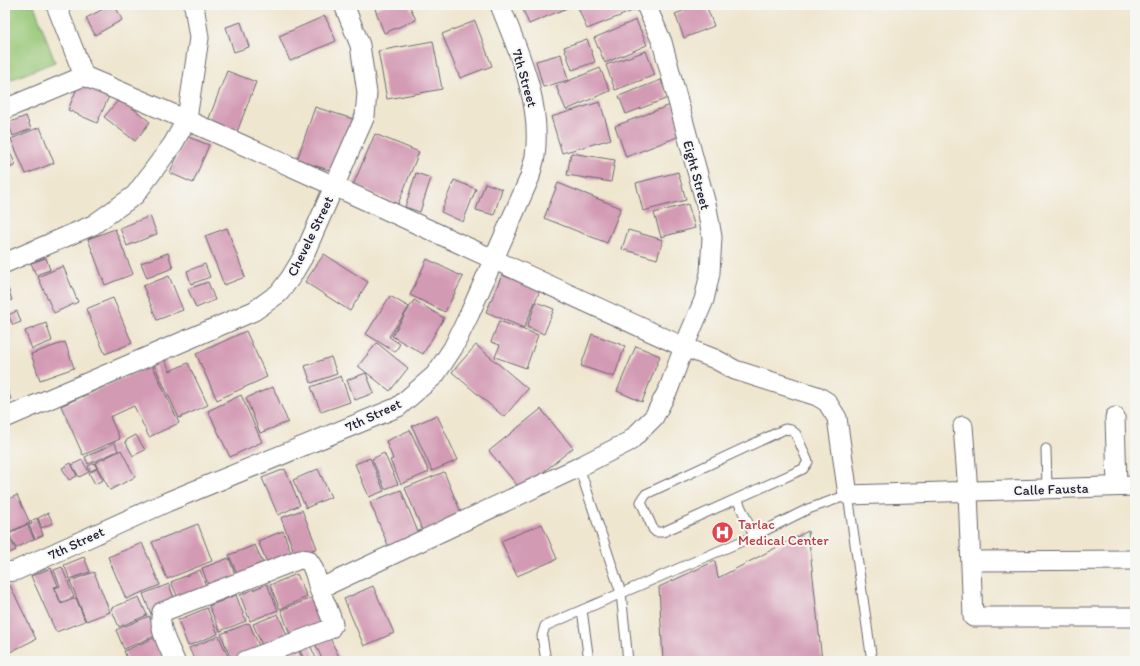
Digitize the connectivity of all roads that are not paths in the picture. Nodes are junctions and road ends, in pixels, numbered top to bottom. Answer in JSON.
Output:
{"nodes":[{"id":1,"x":56,"y":5,"type":"edge"},
{"id":2,"x":194,"y":5,"type":"edge"},
{"id":3,"x":344,"y":5,"type":"edge"},
{"id":4,"x":500,"y":5,"type":"edge"},
{"id":5,"x":646,"y":5,"type":"edge"},
{"id":6,"x":84,"y":76,"type":"junction"},
{"id":7,"x":5,"y":109,"type":"edge"},
{"id":8,"x":187,"y":119,"type":"junction"},
{"id":9,"x":334,"y":186,"type":"junction"},
{"id":10,"x":493,"y":260,"type":"junction"},
{"id":11,"x":5,"y":263,"type":"edge"},
{"id":12,"x":684,"y":347,"type":"junction"},
{"id":13,"x":1115,"y":417,"type":"dead end"},
{"id":14,"x":5,"y":418,"type":"edge"},
{"id":15,"x":963,"y":426,"type":"dead end"},
{"id":16,"x":1046,"y":448,"type":"dead end"},
{"id":17,"x":579,"y":467,"type":"junction"},
{"id":18,"x":1126,"y":486,"type":"edge"},
{"id":19,"x":1047,"y":490,"type":"junction"},
{"id":20,"x":968,"y":492,"type":"junction"},
{"id":21,"x":848,"y":495,"type":"junction"},
{"id":22,"x":737,"y":499,"type":"junction"},
{"id":23,"x":754,"y":536,"type":"junction"},
{"id":24,"x":1135,"y":560,"type":"edge"},
{"id":25,"x":971,"y":561,"type":"junction"},
{"id":26,"x":5,"y":572,"type":"edge"},
{"id":27,"x":319,"y":589,"type":"junction"},
{"id":28,"x":621,"y":593,"type":"junction"},
{"id":29,"x":582,"y":610,"type":"junction"},
{"id":30,"x":1135,"y":617,"type":"edge"},
{"id":31,"x":175,"y":661,"type":"edge"},
{"id":32,"x":245,"y":661,"type":"edge"},
{"id":33,"x":546,"y":661,"type":"edge"},
{"id":34,"x":589,"y":661,"type":"edge"},
{"id":35,"x":628,"y":661,"type":"edge"},
{"id":36,"x":872,"y":661,"type":"edge"}],
"edges":[{"from":1,"to":6,"type":"street"},
{"from":2,"to":8,"type":"street"},
{"from":3,"to":9,"type":"street","name":"Chevele Street"},
{"from":4,"to":10,"type":"street","name":"7th Street"},
{"from":5,"to":12,"type":"street","name":"Eight Street"},
{"from":6,"to":7,"type":"street"},
{"from":6,"to":8,"type":"street"},
{"from":8,"to":9,"type":"street"},
{"from":8,"to":11,"type":"street"},
{"from":9,"to":10,"type":"street"},
{"from":9,"to":14,"type":"street","name":"Chevele Street"},
{"from":10,"to":12,"type":"street"},
{"from":10,"to":26,"type":"street","name":"7th Street"},
{"from":12,"to":17,"type":"street","name":"Eight Street"},
{"from":12,"to":21,"type":"street"},
{"from":13,"to":18,"type":"street"},
{"from":15,"to":20,"type":"street"},
{"from":16,"to":19,"type":"lane"},
{"from":17,"to":27,"type":"street","name":"Eight Street"},
{"from":17,"to":28,"type":"lane"},
{"from":18,"to":19,"type":"street","name":"Calle Fausta"},
{"from":19,"to":20,"type":"street","name":"Calle Fausta"},
{"from":20,"to":21,"type":"street","name":"Calle Fausta"},
{"from":20,"to":25,"type":"street"},
{"from":21,"to":23,"type":"lane"},
{"from":21,"to":36,"type":"lane"},
{"from":22,"to":22,"type":"lane"},
{"from":22,"to":23,"type":"lane"},
{"from":23,"to":28,"type":"lane"},
{"from":24,"to":25,"type":"street"},
{"from":25,"to":30,"type":"street"},
{"from":27,"to":31,"type":"street"},
{"from":27,"to":32,"type":"street"},
{"from":28,"to":29,"type":"lane"},
{"from":28,"to":35,"type":"lane"},
{"from":29,"to":33,"type":"lane"},
{"from":29,"to":34,"type":"lane"}]}
